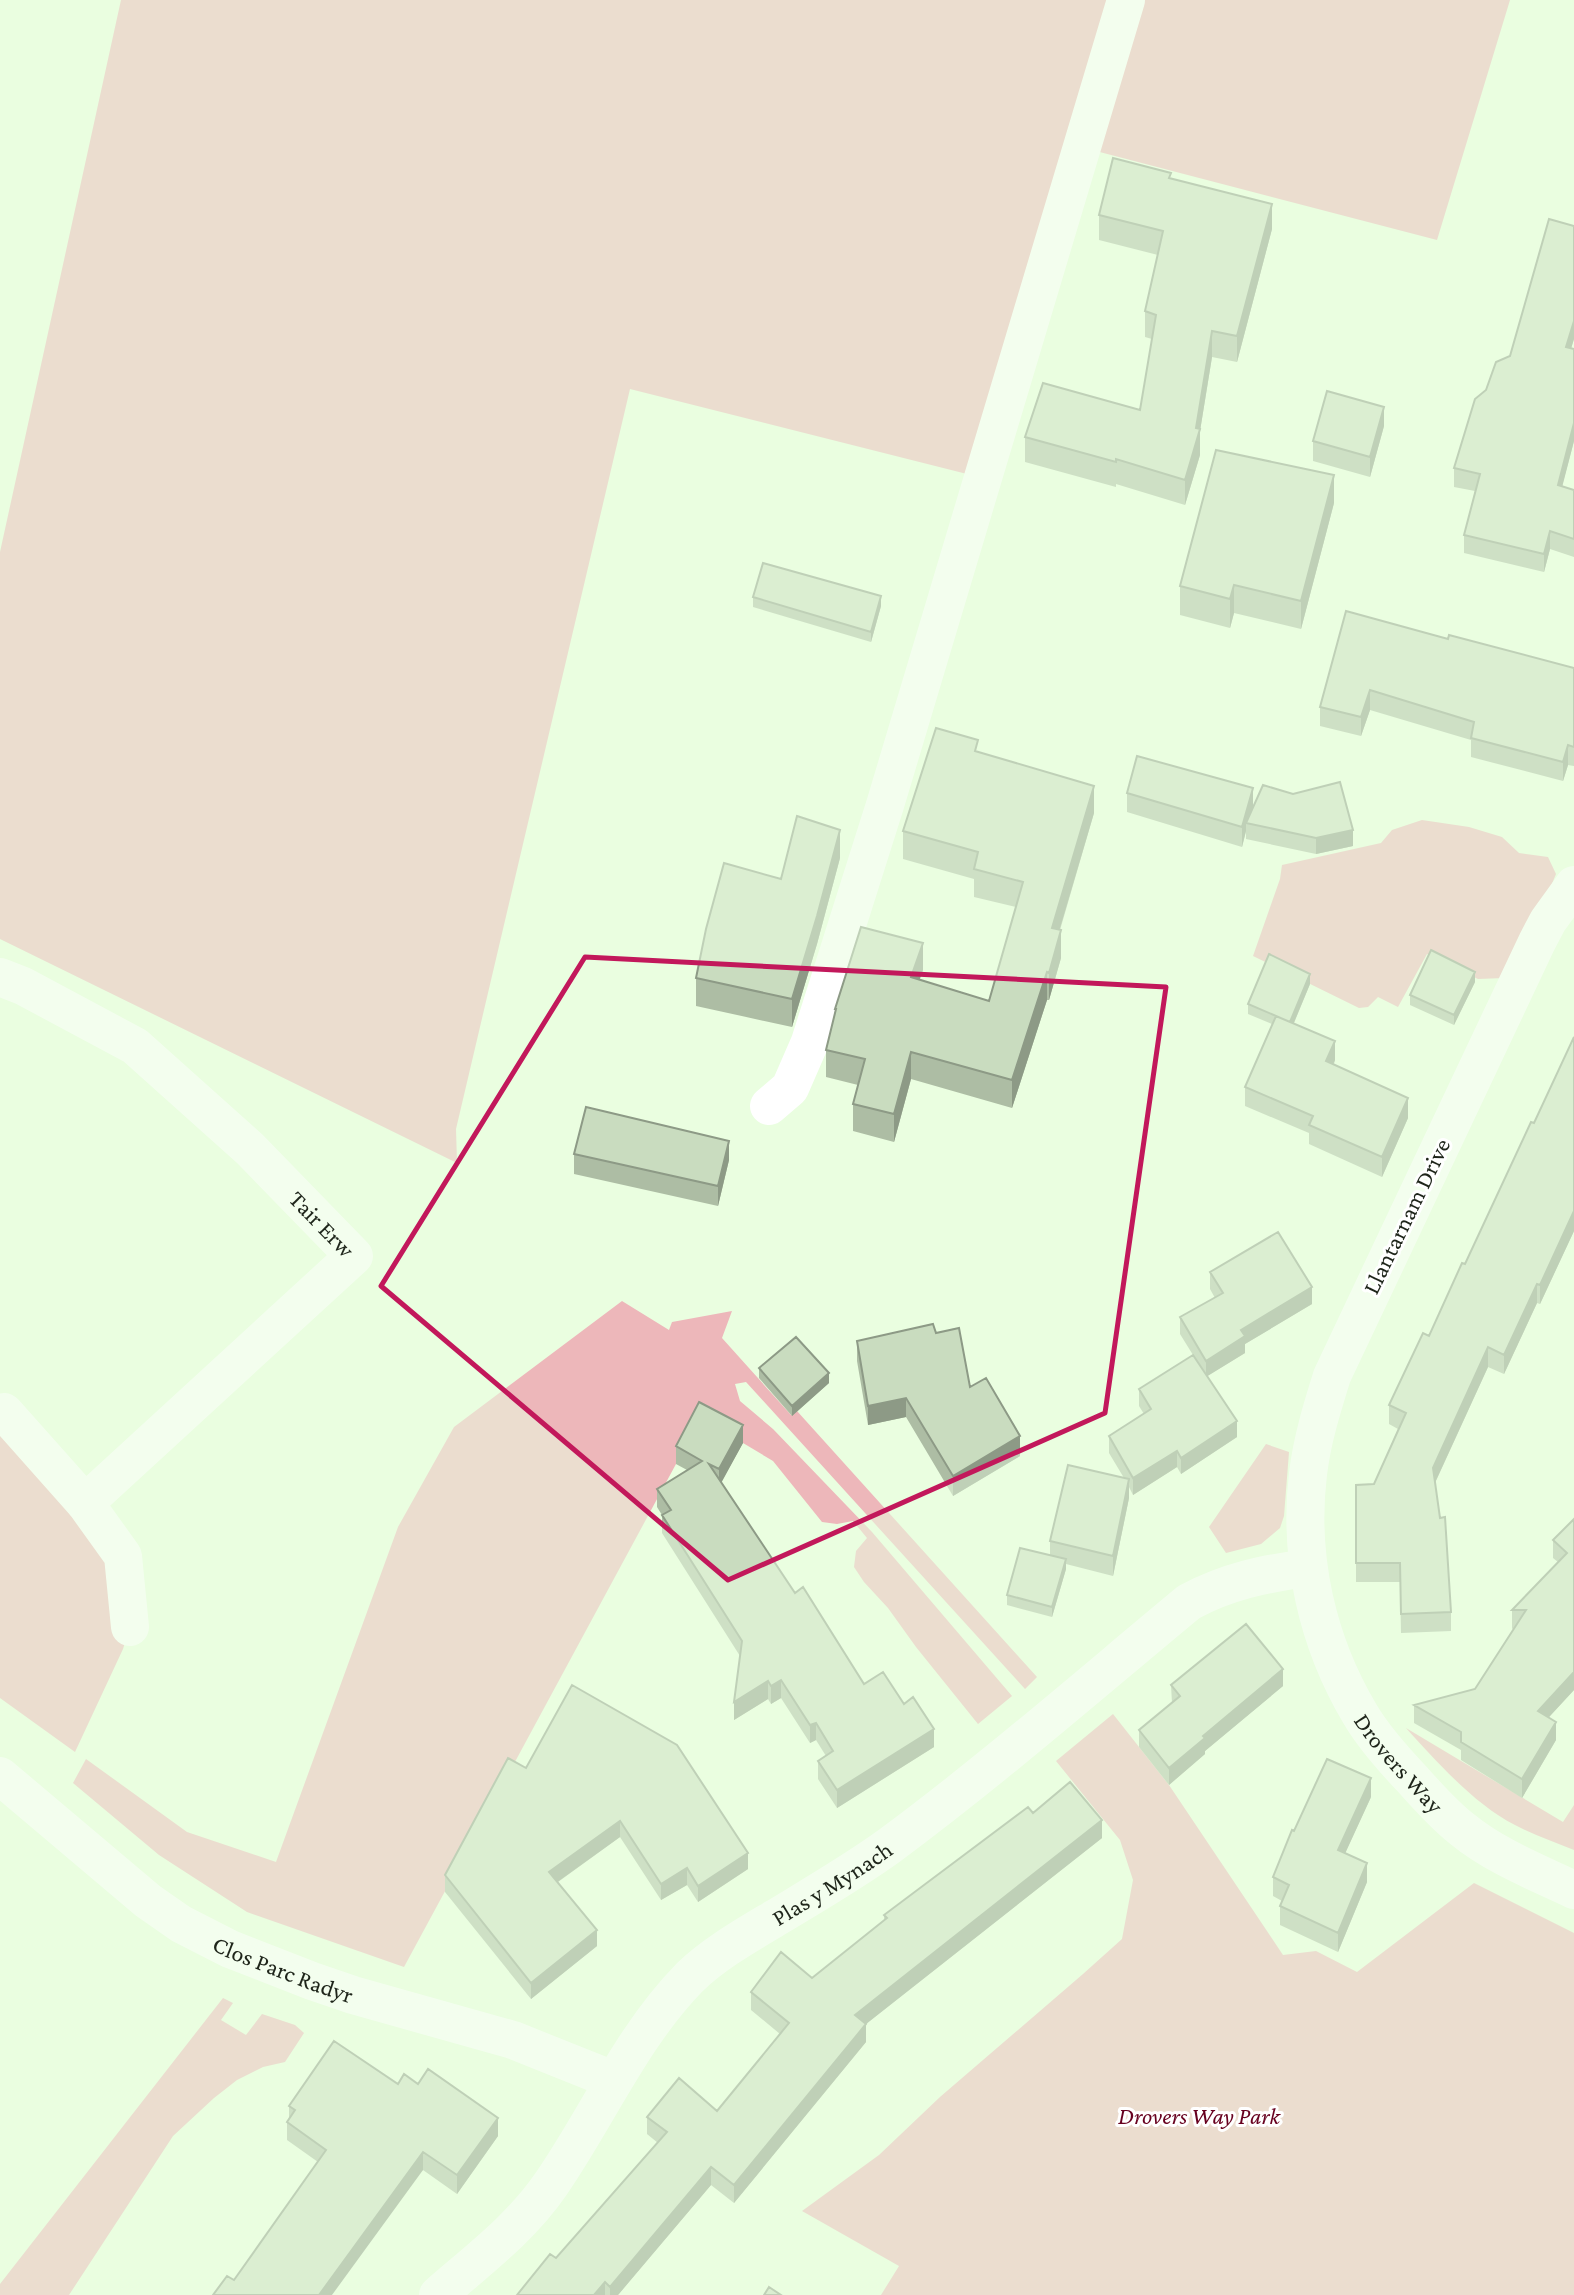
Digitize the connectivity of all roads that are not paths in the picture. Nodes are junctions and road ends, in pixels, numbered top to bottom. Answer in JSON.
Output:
{"nodes":[{"id":1,"x":1126,"y":0,"type":"edge"},
{"id":2,"x":1574,"y":885,"type":"edge"},
{"id":3,"x":0,"y":977,"type":"edge"},
{"id":4,"x":769,"y":1106,"type":"dead end"},
{"id":5,"x":4,"y":1412,"type":"dead end"},
{"id":6,"x":85,"y":1503,"type":"junction"},
{"id":7,"x":1307,"y":1568,"type":"junction"},
{"id":8,"x":130,"y":1628,"type":"dead end"},
{"id":9,"x":0,"y":1776,"type":"edge"},
{"id":10,"x":1574,"y":1890,"type":"edge"},
{"id":11,"x":613,"y":2080,"type":"junction"},
{"id":12,"x":439,"y":2295,"type":"edge"}],
"edges":[{"from":1,"to":4,"type":"street"},
{"from":2,"to":7,"type":"street","name":"Llantarnam Drive"},
{"from":3,"to":6,"type":"street","name":"Tair Erw"},
{"from":5,"to":6,"type":"street"},
{"from":6,"to":8,"type":"street"},
{"from":7,"to":10,"type":"street","name":"Drovers Way"},
{"from":7,"to":11,"type":"street","name":"Plas y Mynach"},
{"from":9,"to":11,"type":"street","name":"Clos Parc Radyr"},
{"from":11,"to":12,"type":"street","name":"Plas y Mynach"}]}
